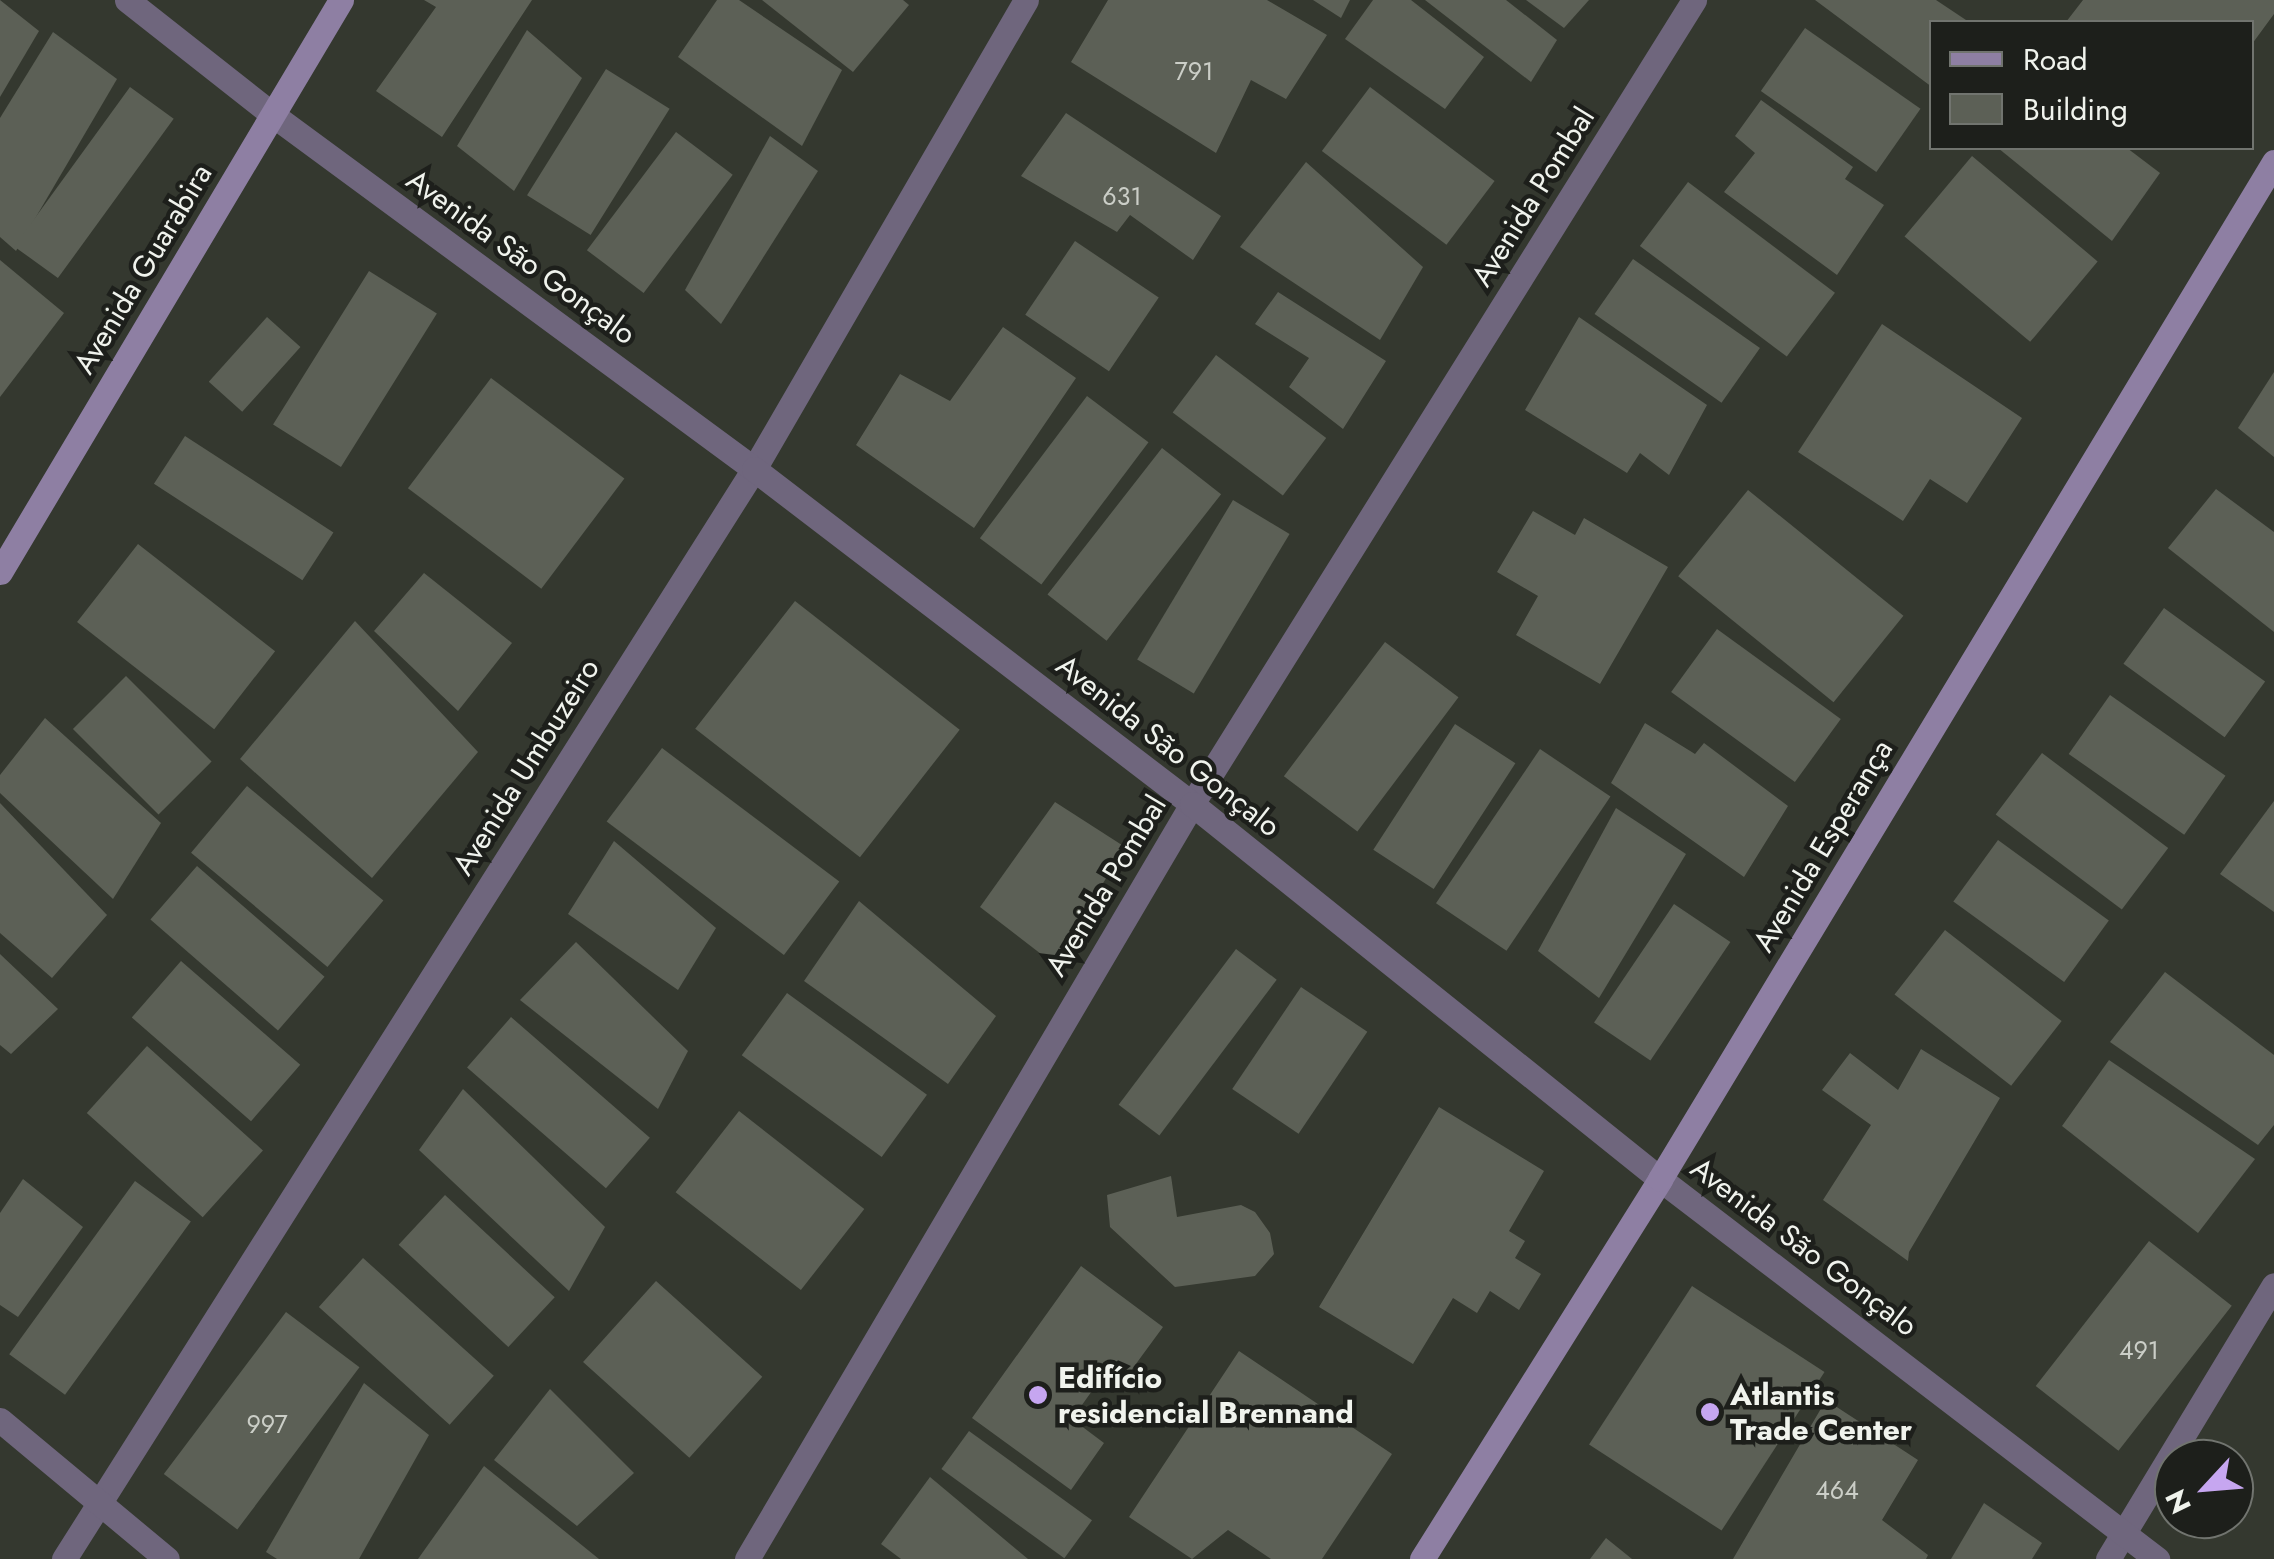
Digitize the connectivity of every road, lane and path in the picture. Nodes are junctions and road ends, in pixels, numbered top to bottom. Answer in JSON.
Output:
{"nodes":[{"id":1,"x":127,"y":0,"type":"edge"},
{"id":2,"x":342,"y":0,"type":"edge"},
{"id":3,"x":1026,"y":0,"type":"edge"},
{"id":4,"x":1694,"y":0,"type":"edge"},
{"id":5,"x":273,"y":114,"type":"junction"},
{"id":6,"x":2274,"y":162,"type":"edge"},
{"id":7,"x":754,"y":469,"type":"junction"},
{"id":8,"x":0,"y":572,"type":"edge"},
{"id":9,"x":1192,"y":804,"type":"junction"},
{"id":10,"x":1660,"y":1179,"type":"junction"},
{"id":11,"x":2274,"y":1285,"type":"edge"},
{"id":12,"x":0,"y":1420,"type":"edge"},
{"id":13,"x":98,"y":1500,"type":"junction"},
{"id":14,"x":2124,"y":1532,"type":"junction"},
{"id":15,"x":64,"y":1559,"type":"edge"},
{"id":16,"x":167,"y":1559,"type":"edge"},
{"id":17,"x":747,"y":1559,"type":"edge"},
{"id":18,"x":1422,"y":1559,"type":"edge"},
{"id":19,"x":2108,"y":1559,"type":"edge"},
{"id":20,"x":2157,"y":1559,"type":"edge"}],
"edges":[{"from":1,"to":5,"type":"street","name":"Avenida São Gonçalo"},
{"from":2,"to":5,"type":"main road","name":"Avenida Guarabira"},
{"from":3,"to":7,"type":"street","name":"Avenida Umbuzeiro"},
{"from":4,"to":9,"type":"street","name":"Avenida Pombal"},
{"from":5,"to":7,"type":"street","name":"Avenida São Gonçalo"},
{"from":5,"to":8,"type":"main road","name":"Avenida Guarabira"},
{"from":6,"to":10,"type":"main road","name":"Avenida Esperança"},
{"from":7,"to":9,"type":"street","name":"Avenida São Gonçalo"},
{"from":7,"to":13,"type":"street","name":"Avenida Umbuzeiro"},
{"from":9,"to":10,"type":"street","name":"Avenida São Gonçalo"},
{"from":9,"to":17,"type":"street","name":"Avenida Pombal"},
{"from":10,"to":14,"type":"street","name":"Avenida São Gonçalo"},
{"from":10,"to":18,"type":"main road","name":"Avenida Esperança"},
{"from":11,"to":14,"type":"street"},
{"from":12,"to":13,"type":"street"},
{"from":13,"to":15,"type":"street","name":"Avenida Umbuzeiro"},
{"from":13,"to":16,"type":"street"},
{"from":14,"to":19,"type":"street"},
{"from":14,"to":20,"type":"street","name":"Avenida São Gonçalo"}]}
